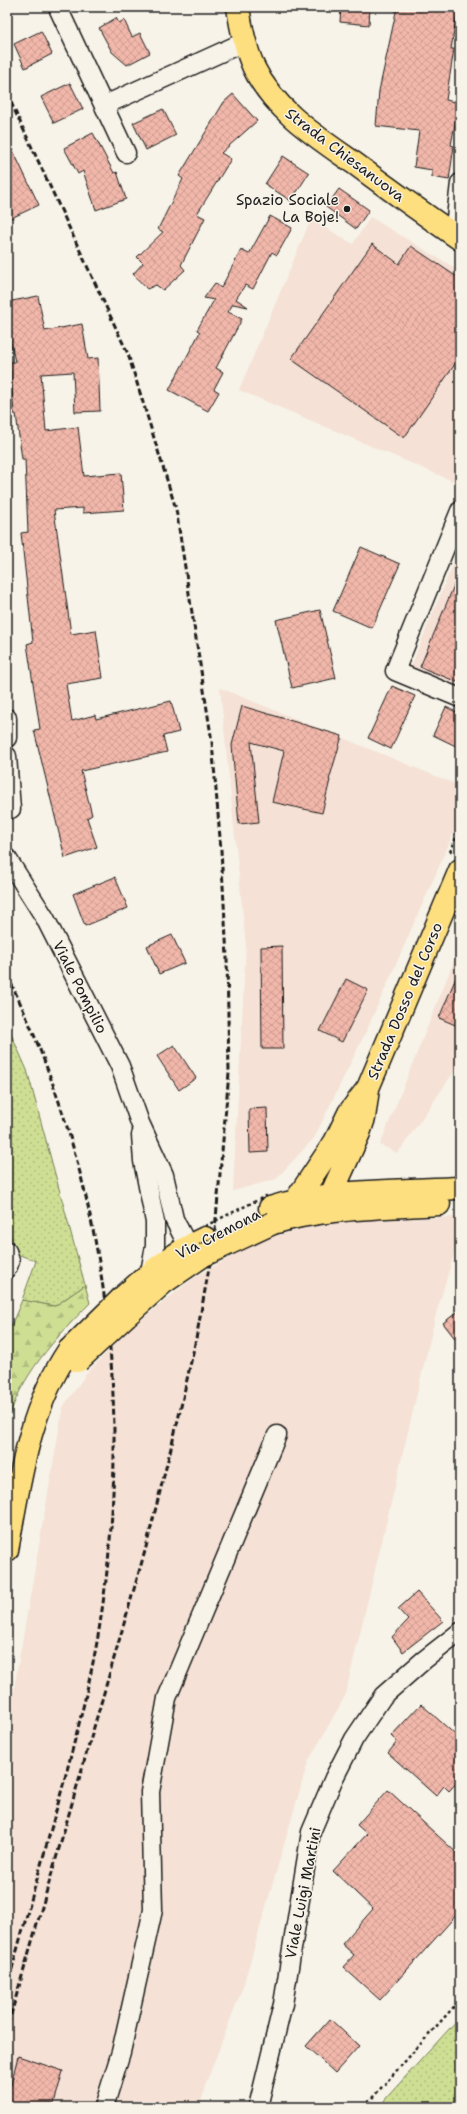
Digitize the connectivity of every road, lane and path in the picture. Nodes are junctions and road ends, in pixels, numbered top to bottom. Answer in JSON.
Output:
{"nodes":[{"id":1,"x":238,"y":7,"type":"edge"},
{"id":2,"x":59,"y":10,"type":"dead end"},
{"id":3,"x":244,"y":42,"type":"junction"},
{"id":4,"x":105,"y":105,"type":"junction"},
{"id":5,"x":126,"y":153,"type":"dead end"},
{"id":6,"x":460,"y":183,"type":"edge"},
{"id":7,"x":457,"y":237,"type":"edge"},
{"id":8,"x":460,"y":511,"type":"edge"},
{"id":9,"x":460,"y":698,"type":"edge"},
{"id":10,"x":7,"y":718,"type":"edge"},
{"id":11,"x":7,"y":738,"type":"edge"},
{"id":12,"x":7,"y":756,"type":"edge"},
{"id":13,"x":11,"y":809,"type":"dead end"},
{"id":14,"x":7,"y":858,"type":"edge"},
{"id":15,"x":460,"y":870,"type":"edge"},
{"id":16,"x":368,"y":1088,"type":"junction"},
{"id":17,"x":140,"y":1122,"type":"junction"},
{"id":18,"x":460,"y":1188,"type":"edge"},
{"id":19,"x":296,"y":1200,"type":"junction"},
{"id":20,"x":460,"y":1202,"type":"edge"},
{"id":21,"x":332,"y":1206,"type":"junction"},
{"id":22,"x":271,"y":1209,"type":"junction"},
{"id":23,"x":199,"y":1245,"type":"junction"},
{"id":24,"x":150,"y":1272,"type":"junction"},
{"id":25,"x":124,"y":1307,"type":"junction"},
{"id":26,"x":277,"y":1435,"type":"dead end"},
{"id":27,"x":7,"y":1550,"type":"edge"},
{"id":28,"x":460,"y":1632,"type":"edge"},
{"id":29,"x":460,"y":2000,"type":"edge"},
{"id":30,"x":460,"y":2104,"type":"edge"},
{"id":31,"x":104,"y":2107,"type":"edge"},
{"id":32,"x":258,"y":2107,"type":"edge"},
{"id":33,"x":364,"y":2107,"type":"edge"},
{"id":34,"x":458,"y":2107,"type":"edge"}],
"edges":[{"from":1,"to":3,"type":"main road","name":"Strada Chiesanuova"},
{"from":2,"to":4,"type":"street"},
{"from":3,"to":4,"type":"street"},
{"from":3,"to":7,"type":"main road","name":"Strada Chiesanuova"},
{"from":4,"to":5,"type":"street"},
{"from":6,"to":7,"type":"street"},
{"from":8,"to":9,"type":"street"},
{"from":10,"to":11,"type":"street"},
{"from":12,"to":13,"type":"street"},
{"from":14,"to":17,"type":"street","name":"Viale Pompilio"},
{"from":15,"to":16,"type":"main road","name":"Strada Dosso del Corso"},
{"from":16,"to":19,"type":"main road","name":"Strada Dosso del Corso"},
{"from":16,"to":21,"type":"main road","name":"Strada Dosso del Corso"},
{"from":17,"to":23,"type":"street","name":"Viale Pompilio"},
{"from":17,"to":24,"type":"street","name":"Viale Pompilio"},
{"from":18,"to":21,"type":"main road","name":"Via Cremona"},
{"from":19,"to":21,"type":"main road","name":"Via Cremona"},
{"from":19,"to":22,"type":"main road","name":"Via Cremona"},
{"from":20,"to":21,"type":"main road","name":"Via Cremona"},
{"from":21,"to":22,"type":"main road","name":"Via Cremona"},
{"from":22,"to":23,"type":"main road","name":"Via Cremona","bridge":true},
{"from":22,"to":23,"type":"path","bridge":true},
{"from":23,"to":24,"type":"main road","name":"Via Cremona"},
{"from":23,"to":25,"type":"main road","name":"Via Cremona"},
{"from":24,"to":25,"type":"main road","name":"Via Cremona"},
{"from":25,"to":27,"type":"main road","name":"Via Cremona","bridge":true},
{"from":26,"to":31,"type":"street"},
{"from":28,"to":32,"type":"street","name":"Viale Luigi Martini"},
{"from":29,"to":33,"type":"path"},
{"from":30,"to":34,"type":"path"}]}
